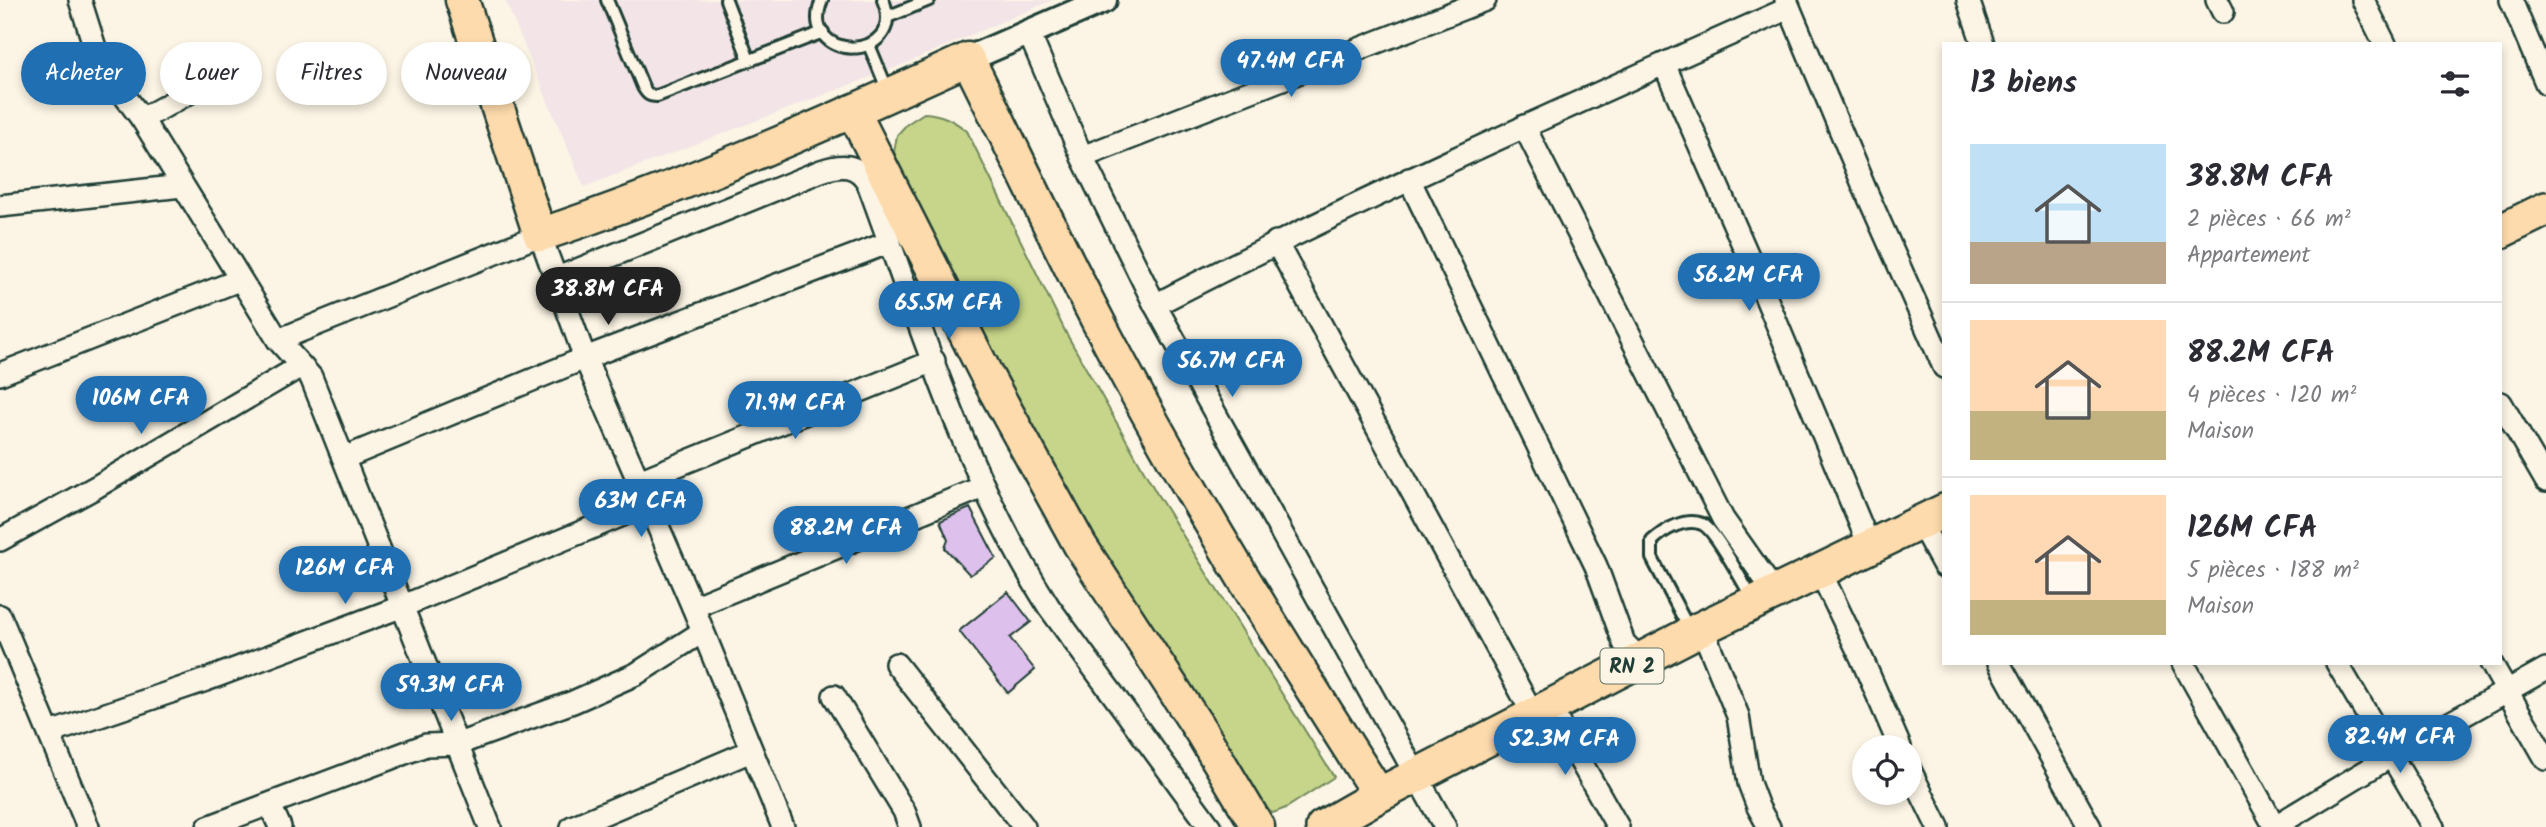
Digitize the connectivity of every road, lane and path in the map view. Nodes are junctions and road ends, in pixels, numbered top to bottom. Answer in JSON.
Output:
{"nodes":[{"id":1,"x":80,"y":0,"type":"edge"},
{"id":2,"x":462,"y":0,"type":"edge"},
{"id":3,"x":607,"y":0,"type":"edge"},
{"id":4,"x":726,"y":0,"type":"edge"},
{"id":5,"x":822,"y":0,"type":"edge"},
{"id":6,"x":883,"y":0,"type":"edge"},
{"id":7,"x":929,"y":0,"type":"edge"},
{"id":8,"x":1104,"y":0,"type":"edge"},
{"id":9,"x":1485,"y":0,"type":"edge"},
{"id":10,"x":1968,"y":0,"type":"edge"},
{"id":11,"x":2363,"y":0,"type":"edge"},
{"id":12,"x":2511,"y":0,"type":"edge"},
{"id":13,"x":1788,"y":4,"type":"edge"},
{"id":14,"x":887,"y":17,"type":"junction"},
{"id":15,"x":1028,"y":31,"type":"junction"},
{"id":16,"x":822,"y":32,"type":"junction"},
{"id":17,"x":1982,"y":42,"type":"edge"},
{"id":18,"x":2384,"y":42,"type":"edge"},
{"id":19,"x":869,"y":45,"type":"junction"},
{"id":20,"x":968,"y":58,"type":"junction"},
{"id":21,"x":749,"y":60,"type":"junction"},
{"id":22,"x":1664,"y":64,"type":"junction"},
{"id":23,"x":2546,"y":83,"type":"edge"},
{"id":24,"x":890,"y":95,"type":"junction"},
{"id":25,"x":167,"y":105,"type":"edge"},
{"id":26,"x":853,"y":111,"type":"junction"},
{"id":27,"x":142,"y":119,"type":"junction"},
{"id":28,"x":1524,"y":126,"type":"junction"},
{"id":29,"x":1082,"y":157,"type":"junction"},
{"id":30,"x":1409,"y":180,"type":"junction"},
{"id":31,"x":182,"y":186,"type":"junction"},
{"id":32,"x":0,"y":206,"type":"edge"},
{"id":33,"x":2543,"y":217,"type":"edge"},
{"id":34,"x":2502,"y":231,"type":"edge"},
{"id":35,"x":540,"y":235,"type":"junction"},
{"id":36,"x":890,"y":242,"type":"junction"},
{"id":37,"x":1276,"y":242,"type":"junction"},
{"id":38,"x":555,"y":279,"type":"junction"},
{"id":39,"x":239,"y":280,"type":"junction"},
{"id":40,"x":1156,"y":305,"type":"junction"},
{"id":41,"x":278,"y":340,"type":"junction"},
{"id":42,"x":585,"y":358,"type":"junction"},
{"id":43,"x":934,"y":361,"type":"junction"},
{"id":44,"x":1942,"y":362,"type":"edge"},
{"id":45,"x":301,"y":366,"type":"junction"},
{"id":46,"x":0,"y":374,"type":"edge"},
{"id":47,"x":2502,"y":405,"type":"edge"},
{"id":48,"x":344,"y":458,"type":"junction"},
{"id":49,"x":639,"y":481,"type":"junction"},
{"id":50,"x":2546,"y":481,"type":"edge"},
{"id":51,"x":983,"y":487,"type":"junction"},
{"id":52,"x":649,"y":504,"type":"junction"},
{"id":53,"x":1932,"y":517,"type":"edge"},
{"id":54,"x":0,"y":540,"type":"edge"},
{"id":55,"x":1870,"y":547,"type":"junction"},
{"id":56,"x":1942,"y":558,"type":"edge"},
{"id":57,"x":1820,"y":571,"type":"junction"},
{"id":58,"x":1765,"y":598,"type":"junction"},
{"id":59,"x":404,"y":606,"type":"junction"},
{"id":60,"x":693,"y":607,"type":"junction"},
{"id":61,"x":0,"y":615,"type":"edge"},
{"id":62,"x":1697,"y":631,"type":"junction"},
{"id":63,"x":702,"y":632,"type":"junction"},
{"id":64,"x":1642,"y":661,"type":"junction"},
{"id":65,"x":896,"y":664,"type":"dead end"},
{"id":66,"x":1999,"y":665,"type":"edge"},
{"id":67,"x":2184,"y":665,"type":"edge"},
{"id":68,"x":2338,"y":665,"type":"edge"},
{"id":69,"x":2492,"y":665,"type":"edge"},
{"id":70,"x":2546,"y":669,"type":"edge"},
{"id":71,"x":2507,"y":691,"type":"junction"},
{"id":72,"x":834,"y":696,"type":"dead end"},
{"id":73,"x":1541,"y":710,"type":"junction"},
{"id":74,"x":50,"y":733,"type":"junction"},
{"id":75,"x":1895,"y":735,"type":"edge"},
{"id":76,"x":458,"y":744,"type":"junction"},
{"id":77,"x":751,"y":751,"type":"junction"},
{"id":78,"x":2391,"y":756,"type":"junction"},
{"id":79,"x":2546,"y":759,"type":"edge"},
{"id":80,"x":1416,"y":776,"type":"junction"},
{"id":81,"x":1922,"y":794,"type":"edge"},
{"id":82,"x":1379,"y":795,"type":"junction"},
{"id":83,"x":270,"y":805,"type":"junction"},
{"id":84,"x":88,"y":827,"type":"edge"},
{"id":85,"x":208,"y":827,"type":"edge"},
{"id":86,"x":280,"y":827,"type":"edge"},
{"id":87,"x":490,"y":827,"type":"edge"},
{"id":88,"x":572,"y":827,"type":"edge"},
{"id":89,"x":783,"y":827,"type":"edge"},
{"id":90,"x":910,"y":827,"type":"edge"},
{"id":91,"x":1024,"y":827,"type":"edge"},
{"id":92,"x":1209,"y":827,"type":"edge"},
{"id":93,"x":1258,"y":827,"type":"edge"},
{"id":94,"x":1323,"y":827,"type":"edge"},
{"id":95,"x":1445,"y":827,"type":"edge"},
{"id":96,"x":1618,"y":827,"type":"edge"},
{"id":97,"x":1769,"y":827,"type":"edge"},
{"id":98,"x":1938,"y":827,"type":"edge"},
{"id":99,"x":2090,"y":827,"type":"edge"},
{"id":100,"x":2275,"y":827,"type":"edge"},
{"id":101,"x":2433,"y":827,"type":"edge"}],
"edges":[{"from":1,"to":27,"type":"street"},
{"from":2,"to":35,"type":"main road"},
{"from":3,"to":21,"type":"lane"},
{"from":4,"to":21,"type":"lane"},
{"from":5,"to":16,"type":"lane"},
{"from":6,"to":14,"type":"lane"},
{"from":7,"to":14,"type":"lane"},
{"from":8,"to":15,"type":"street"},
{"from":9,"to":29,"type":"street"},
{"from":10,"to":17,"type":"street"},
{"from":11,"to":18,"type":"street"},
{"from":12,"to":23,"type":"street"},
{"from":13,"to":22,"type":"street"},
{"from":13,"to":44,"type":"street"},
{"from":14,"to":19,"type":"lane"},
{"from":15,"to":20,"type":"street"},
{"from":15,"to":29,"type":"street"},
{"from":16,"to":19,"type":"lane"},
{"from":16,"to":21,"type":"lane"},
{"from":19,"to":24,"type":"lane"},
{"from":20,"to":24,"type":"main road"},
{"from":20,"to":82,"type":"main road"},
{"from":22,"to":28,"type":"street"},
{"from":22,"to":55,"type":"street"},
{"from":24,"to":26,"type":"main road"},
{"from":25,"to":27,"type":"street"},
{"from":26,"to":35,"type":"main road"},
{"from":26,"to":93,"type":"main road"},
{"from":27,"to":31,"type":"street"},
{"from":28,"to":30,"type":"street"},
{"from":28,"to":58,"type":"street"},
{"from":29,"to":40,"type":"street"},
{"from":30,"to":37,"type":"street"},
{"from":30,"to":64,"type":"street"},
{"from":31,"to":32,"type":"street"},
{"from":31,"to":39,"type":"street"},
{"from":33,"to":34,"type":"highway"},
{"from":35,"to":38,"type":"street"},
{"from":35,"to":41,"type":"street"},
{"from":36,"to":38,"type":"street"},
{"from":36,"to":42,"type":"street"},
{"from":36,"to":43,"type":"street"},
{"from":37,"to":40,"type":"street"},
{"from":37,"to":73,"type":"street"},
{"from":38,"to":42,"type":"street"},
{"from":39,"to":41,"type":"street"},
{"from":39,"to":46,"type":"street"},
{"from":40,"to":80,"type":"street"},
{"from":41,"to":45,"type":"street"},
{"from":42,"to":48,"type":"street"},
{"from":42,"to":49,"type":"street"},
{"from":43,"to":49,"type":"street"},
{"from":43,"to":51,"type":"street"},
{"from":45,"to":48,"type":"street"},
{"from":45,"to":54,"type":"street"},
{"from":47,"to":50,"type":"street"},
{"from":48,"to":59,"type":"street"},
{"from":49,"to":52,"type":"street"},
{"from":51,"to":60,"type":"street"},
{"from":51,"to":92,"type":"street"},
{"from":52,"to":59,"type":"street"},
{"from":52,"to":60,"type":"street"},
{"from":53,"to":55,"type":"highway","number":"RN 2"},
{"from":53,"to":56,"type":"street"},
{"from":55,"to":57,"type":"highway","number":"RN 2"},
{"from":57,"to":58,"type":"highway","number":"RN 2"},
{"from":57,"to":75,"type":"street"},
{"from":58,"to":62,"type":"highway","number":"RN 2"},
{"from":58,"to":62,"type":"lane"},
{"from":59,"to":74,"type":"street"},
{"from":59,"to":76,"type":"street"},
{"from":60,"to":63,"type":"street"},
{"from":61,"to":74,"type":"street"},
{"from":62,"to":64,"type":"highway","number":"RN 2"},
{"from":62,"to":97,"type":"street"},
{"from":63,"to":76,"type":"street"},
{"from":63,"to":77,"type":"street"},
{"from":64,"to":73,"type":"highway","number":"RN 2"},
{"from":65,"to":91,"type":"street"},
{"from":66,"to":99,"type":"street"},
{"from":67,"to":100,"type":"street"},
{"from":68,"to":78,"type":"street"},
{"from":69,"to":71,"type":"street"},
{"from":70,"to":71,"type":"street"},
{"from":71,"to":78,"type":"street"},
{"from":71,"to":79,"type":"street"},
{"from":72,"to":90,"type":"street"},
{"from":73,"to":80,"type":"highway","number":"RN 2"},
{"from":73,"to":96,"type":"street"},
{"from":74,"to":84,"type":"street"},
{"from":76,"to":83,"type":"street"},
{"from":76,"to":87,"type":"street"},
{"from":77,"to":88,"type":"street"},
{"from":77,"to":89,"type":"street"},
{"from":78,"to":100,"type":"street"},
{"from":78,"to":101,"type":"street"},
{"from":80,"to":82,"type":"highway","number":"RN 2"},
{"from":80,"to":95,"type":"street"},
{"from":81,"to":98,"type":"street"},
{"from":82,"to":94,"type":"highway","number":"RN 2"},
{"from":83,"to":85,"type":"street"},
{"from":83,"to":86,"type":"street"}]}
